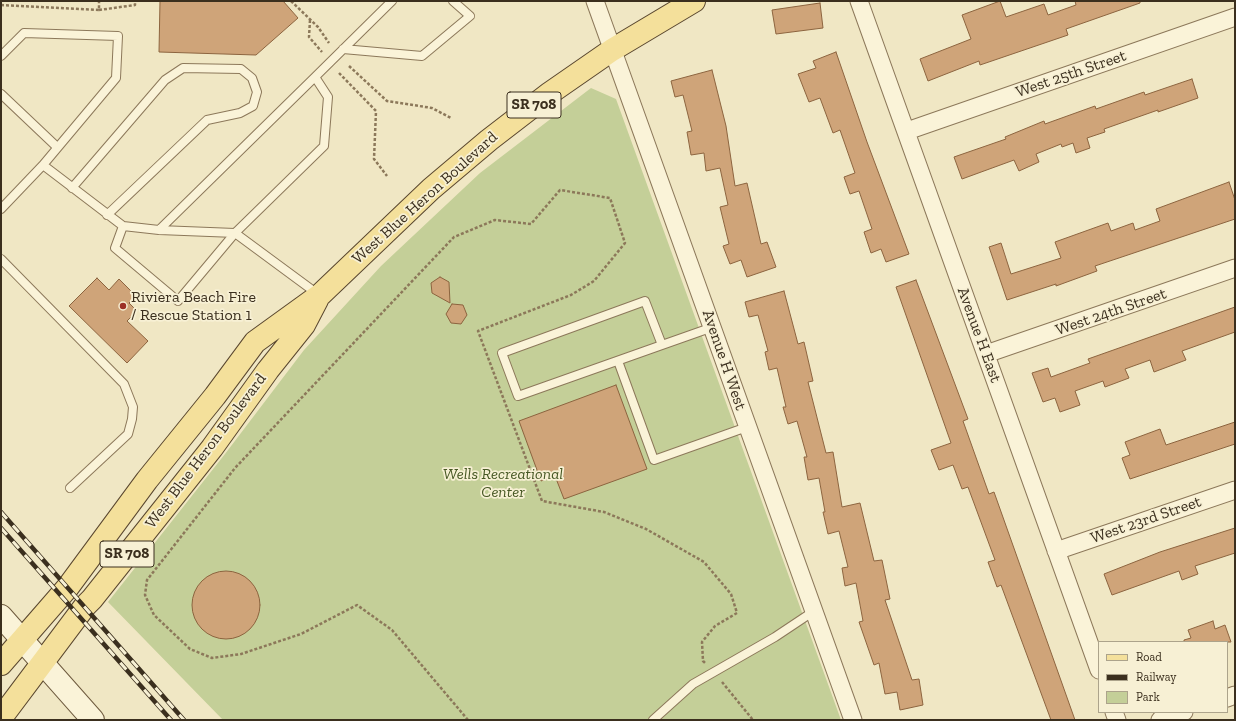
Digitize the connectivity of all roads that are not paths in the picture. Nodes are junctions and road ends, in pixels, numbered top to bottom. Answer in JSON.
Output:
{"nodes":[{"id":1,"x":392,"y":1,"type":"edge"},
{"id":2,"x":453,"y":1,"type":"edge"},
{"id":3,"x":595,"y":1,"type":"edge"},
{"id":4,"x":694,"y":1,"type":"edge"},
{"id":5,"x":859,"y":1,"type":"edge"},
{"id":6,"x":1235,"y":17,"type":"edge"},
{"id":7,"x":343,"y":49,"type":"junction"},
{"id":8,"x":612,"y":50,"type":"junction"},
{"id":9,"x":1,"y":56,"type":"edge"},
{"id":10,"x":315,"y":77,"type":"junction"},
{"id":11,"x":1,"y":94,"type":"edge"},
{"id":12,"x":907,"y":131,"type":"junction"},
{"id":13,"x":57,"y":147,"type":"junction"},
{"id":14,"x":43,"y":165,"type":"junction"},
{"id":15,"x":72,"y":188,"type":"junction"},
{"id":16,"x":1,"y":209,"type":"edge"},
{"id":17,"x":107,"y":215,"type":"junction"},
{"id":18,"x":123,"y":226,"type":"junction"},
{"id":19,"x":159,"y":230,"type":"junction"},
{"id":20,"x":234,"y":233,"type":"junction"},
{"id":21,"x":1,"y":260,"type":"edge"},
{"id":22,"x":1235,"y":268,"type":"edge"},
{"id":23,"x":320,"y":295,"type":"junction"},
{"id":24,"x":713,"y":326,"type":"junction"},
{"id":25,"x":662,"y":345,"type":"junction"},
{"id":26,"x":986,"y":354,"type":"junction"},
{"id":27,"x":618,"y":361,"type":"junction"},
{"id":28,"x":748,"y":427,"type":"junction"},
{"id":29,"x":70,"y":488,"type":"dead end"},
{"id":30,"x":1235,"y":490,"type":"edge"},
{"id":31,"x":1056,"y":550,"type":"junction"},
{"id":32,"x":814,"y":611,"type":"junction"},
{"id":33,"x":1,"y":616,"type":"edge"},
{"id":34,"x":21,"y":639,"type":"junction"},
{"id":35,"x":43,"y":662,"type":"junction"},
{"id":36,"x":1,"y":664,"type":"edge"},
{"id":37,"x":1098,"y":667,"type":"edge"},
{"id":38,"x":1181,"y":713,"type":"edge"},
{"id":39,"x":1,"y":718,"type":"edge"},
{"id":40,"x":93,"y":720,"type":"edge"},
{"id":41,"x":653,"y":720,"type":"edge"},
{"id":42,"x":853,"y":720,"type":"edge"},
{"id":43,"x":1160,"y":720,"type":"edge"}],
"edges":[{"from":1,"to":7,"type":"lane"},
{"from":2,"to":7,"type":"lane"},
{"from":3,"to":8,"type":"street","name":"Avenue H West"},
{"from":4,"to":8,"type":"main road","name":"West Blue Heron Boulevard","number":"SR 708"},
{"from":5,"to":12,"type":"street","name":"Avenue H East"},
{"from":6,"to":12,"type":"street","name":"West 25th Street"},
{"from":7,"to":10,"type":"lane"},
{"from":8,"to":23,"type":"main road","name":"West Blue Heron Boulevard","number":"SR 708"},
{"from":8,"to":24,"type":"street","name":"Avenue H West"},
{"from":9,"to":13,"type":"lane"},
{"from":10,"to":19,"type":"lane"},
{"from":10,"to":20,"type":"lane"},
{"from":11,"to":13,"type":"lane"},
{"from":12,"to":26,"type":"street","name":"Avenue H East"},
{"from":13,"to":14,"type":"lane"},
{"from":14,"to":15,"type":"lane"},
{"from":14,"to":16,"type":"lane"},
{"from":15,"to":17,"type":"lane"},
{"from":15,"to":17,"type":"lane"},
{"from":17,"to":18,"type":"lane"},
{"from":18,"to":19,"type":"lane"},
{"from":18,"to":20,"type":"lane"},
{"from":19,"to":20,"type":"lane"},
{"from":20,"to":23,"type":"lane"},
{"from":21,"to":29,"type":"lane"},
{"from":22,"to":26,"type":"street","name":"West 24th Street"},
{"from":23,"to":34,"type":"main road","name":"West Blue Heron Boulevard","number":"SR 708"},
{"from":23,"to":35,"type":"main road","name":"West Blue Heron Boulevard","number":"SR 708"},
{"from":24,"to":25,"type":"lane"},
{"from":24,"to":28,"type":"street","name":"Avenue H West"},
{"from":25,"to":27,"type":"lane"},
{"from":25,"to":27,"type":"lane"},
{"from":26,"to":31,"type":"street","name":"Avenue H East"},
{"from":27,"to":28,"type":"lane"},
{"from":28,"to":32,"type":"street","name":"Avenue H West"},
{"from":30,"to":31,"type":"street","name":"West 23rd Street"},
{"from":31,"to":37,"type":"street","name":"Avenue H East"},
{"from":32,"to":41,"type":"lane"},
{"from":32,"to":42,"type":"street","name":"Avenue H West"},
{"from":33,"to":34,"type":"main road"},
{"from":34,"to":35,"type":"main road"},
{"from":34,"to":36,"type":"main road","name":"West Blue Heron Boulevard","number":"SR 708"},
{"from":35,"to":39,"type":"main road","name":"West Blue Heron Boulevard","number":"SR 708"},
{"from":35,"to":40,"type":"main road"},
{"from":38,"to":43,"type":"street"}]}
